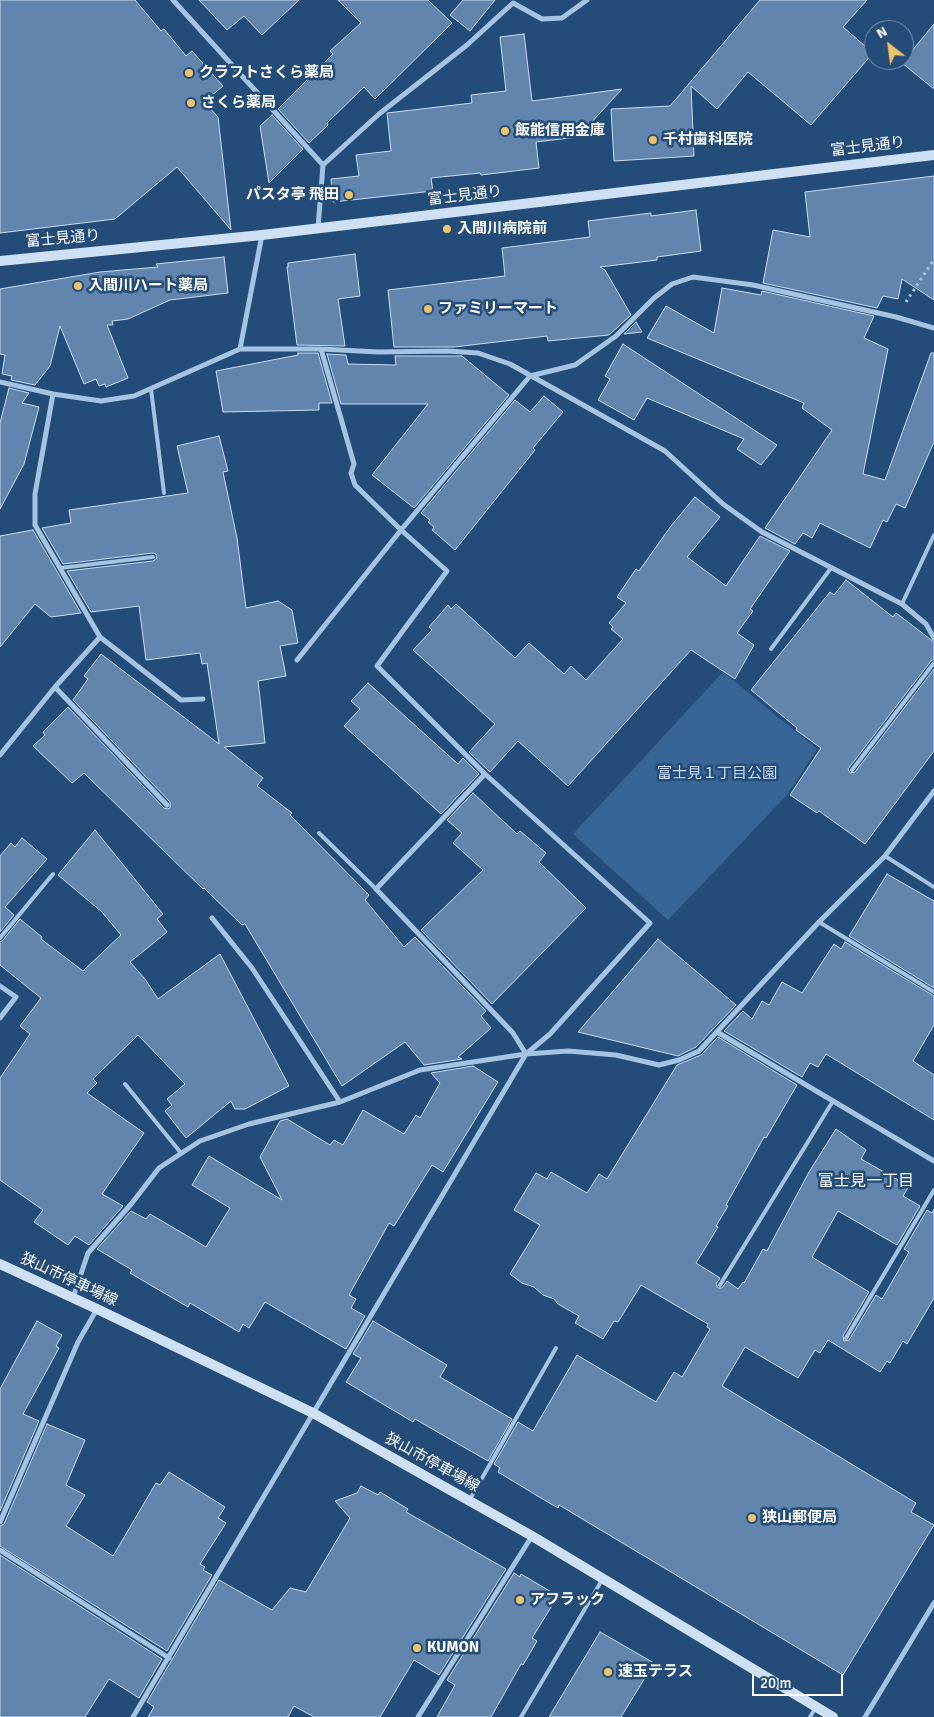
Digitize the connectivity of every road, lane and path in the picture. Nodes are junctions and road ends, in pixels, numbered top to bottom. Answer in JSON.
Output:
{"nodes":[{"id":1,"x":173,"y":0,"type":"edge"},
{"id":2,"x":587,"y":0,"type":"edge"},
{"id":3,"x":934,"y":155,"type":"edge"},
{"id":4,"x":323,"y":165,"type":"junction"},
{"id":5,"x":318,"y":228,"type":"junction"},
{"id":6,"x":262,"y":235,"type":"junction"},
{"id":7,"x":934,"y":259,"type":"edge"},
{"id":8,"x":0,"y":261,"type":"edge"},
{"id":9,"x":896,"y":317,"type":"junction"},
{"id":10,"x":934,"y":328,"type":"edge"},
{"id":11,"x":240,"y":349,"type":"junction"},
{"id":12,"x":321,"y":349,"type":"junction"},
{"id":13,"x":530,"y":376,"type":"junction"},
{"id":14,"x":0,"y":382,"type":"edge"},
{"id":15,"x":151,"y":389,"type":"junction"},
{"id":16,"x":53,"y":394,"type":"junction"},
{"id":17,"x":164,"y":493,"type":"dead end"},
{"id":18,"x":401,"y":530,"type":"junction"},
{"id":19,"x":934,"y":536,"type":"edge"},
{"id":20,"x":154,"y":557,"type":"dead end"},
{"id":21,"x":60,"y":568,"type":"junction"},
{"id":22,"x":831,"y":568,"type":"junction"},
{"id":23,"x":902,"y":604,"type":"junction"},
{"id":24,"x":100,"y":637,"type":"junction"},
{"id":25,"x":934,"y":638,"type":"edge"},
{"id":26,"x":771,"y":649,"type":"dead end"},
{"id":27,"x":297,"y":660,"type":"dead end"},
{"id":28,"x":934,"y":663,"type":"edge"},
{"id":29,"x":55,"y":686,"type":"junction"},
{"id":30,"x":203,"y":699,"type":"dead end"},
{"id":31,"x":0,"y":755,"type":"edge"},
{"id":32,"x":852,"y":770,"type":"dead end"},
{"id":33,"x":485,"y":774,"type":"junction"},
{"id":34,"x":934,"y":791,"type":"edge"},
{"id":35,"x":167,"y":805,"type":"dead end"},
{"id":36,"x":319,"y":833,"type":"dead end"},
{"id":37,"x":884,"y":856,"type":"junction"},
{"id":38,"x":53,"y":874,"type":"dead end"},
{"id":39,"x":934,"y":887,"type":"edge"},
{"id":40,"x":376,"y":889,"type":"junction"},
{"id":41,"x":212,"y":918,"type":"dead end"},
{"id":42,"x":819,"y":922,"type":"junction"},
{"id":43,"x":0,"y":938,"type":"edge"},
{"id":44,"x":0,"y":986,"type":"edge"},
{"id":45,"x":934,"y":992,"type":"edge"},
{"id":46,"x":0,"y":1018,"type":"edge"},
{"id":47,"x":717,"y":1032,"type":"junction"},
{"id":48,"x":526,"y":1054,"type":"junction"},
{"id":49,"x":125,"y":1084,"type":"dead end"},
{"id":50,"x":833,"y":1101,"type":"junction"},
{"id":51,"x":340,"y":1102,"type":"junction"},
{"id":52,"x":181,"y":1154,"type":"junction"},
{"id":53,"x":934,"y":1161,"type":"edge"},
{"id":54,"x":934,"y":1190,"type":"edge"},
{"id":55,"x":0,"y":1264,"type":"edge"},
{"id":56,"x":720,"y":1284,"type":"dead end"},
{"id":57,"x":72,"y":1298,"type":"junction"},
{"id":58,"x":97,"y":1309,"type":"junction"},
{"id":59,"x":846,"y":1338,"type":"dead end"},
{"id":60,"x":556,"y":1348,"type":"dead end"},
{"id":61,"x":313,"y":1414,"type":"junction"},
{"id":62,"x":469,"y":1501,"type":"junction"},
{"id":63,"x":0,"y":1522,"type":"edge"},
{"id":64,"x":532,"y":1536,"type":"junction"},
{"id":65,"x":0,"y":1550,"type":"edge"},
{"id":66,"x":603,"y":1578,"type":"junction"},
{"id":67,"x":934,"y":1603,"type":"edge"},
{"id":68,"x":169,"y":1658,"type":"junction"},
{"id":69,"x":816,"y":1707,"type":"junction"},
{"id":70,"x":133,"y":1717,"type":"edge"},
{"id":71,"x":418,"y":1717,"type":"edge"},
{"id":72,"x":521,"y":1717,"type":"edge"},
{"id":73,"x":810,"y":1717,"type":"edge"},
{"id":74,"x":833,"y":1717,"type":"edge"},
{"id":75,"x":865,"y":1717,"type":"edge"}],
"edges":[{"from":1,"to":4,"type":"street"},
{"from":2,"to":4,"type":"street"},
{"from":3,"to":5,"type":"main road","name":"富士見通り"},
{"from":4,"to":5,"type":"street"},
{"from":5,"to":6,"type":"main road","name":"富士見通り"},
{"from":6,"to":8,"type":"main road","name":"富士見通り"},
{"from":6,"to":11,"type":"street"},
{"from":7,"to":9,"type":"path"},
{"from":9,"to":10,"type":"street"},
{"from":9,"to":13,"type":"street"},
{"from":11,"to":12,"type":"street"},
{"from":11,"to":15,"type":"street"},
{"from":12,"to":13,"type":"street"},
{"from":12,"to":18,"type":"street"},
{"from":13,"to":18,"type":"street"},
{"from":13,"to":22,"type":"street"},
{"from":14,"to":16,"type":"street"},
{"from":15,"to":16,"type":"street"},
{"from":15,"to":17,"type":"lane"},
{"from":16,"to":21,"type":"street"},
{"from":18,"to":27,"type":"street"},
{"from":18,"to":33,"type":"street"},
{"from":19,"to":23,"type":"lane"},
{"from":20,"to":21,"type":"lane"},
{"from":21,"to":24,"type":"street"},
{"from":22,"to":23,"type":"street"},
{"from":22,"to":26,"type":"lane"},
{"from":23,"to":25,"type":"street"},
{"from":24,"to":29,"type":"street"},
{"from":24,"to":30,"type":"street"},
{"from":28,"to":32,"type":"lane"},
{"from":29,"to":31,"type":"street"},
{"from":29,"to":35,"type":"street"},
{"from":33,"to":40,"type":"street"},
{"from":33,"to":48,"type":"street"},
{"from":34,"to":37,"type":"street"},
{"from":36,"to":40,"type":"lane"},
{"from":37,"to":39,"type":"lane"},
{"from":37,"to":42,"type":"street"},
{"from":38,"to":43,"type":"lane"},
{"from":40,"to":48,"type":"street"},
{"from":41,"to":51,"type":"street"},
{"from":42,"to":45,"type":"lane"},
{"from":42,"to":47,"type":"street"},
{"from":44,"to":46,"type":"street"},
{"from":47,"to":48,"type":"street"},
{"from":47,"to":50,"type":"street"},
{"from":48,"to":51,"type":"street"},
{"from":48,"to":61,"type":"street"},
{"from":49,"to":52,"type":"lane"},
{"from":50,"to":53,"type":"street"},
{"from":50,"to":56,"type":"lane"},
{"from":51,"to":52,"type":"street"},
{"from":52,"to":57,"type":"street"},
{"from":54,"to":59,"type":"lane"},
{"from":55,"to":57,"type":"main road","name":"狭山市停車場線"},
{"from":57,"to":58,"type":"main road","name":"狭山市停車場線"},
{"from":58,"to":61,"type":"main road","name":"狭山市停車場線"},
{"from":58,"to":63,"type":"street"},
{"from":60,"to":62,"type":"lane"},
{"from":61,"to":62,"type":"main road","name":"狭山市停車場線"},
{"from":61,"to":68,"type":"street"},
{"from":62,"to":64,"type":"main road","name":"狭山市停車場線"},
{"from":64,"to":66,"type":"main road","name":"狭山市停車場線"},
{"from":64,"to":71,"type":"street"},
{"from":65,"to":68,"type":"street"},
{"from":66,"to":69,"type":"main road","name":"狭山市停車場線"},
{"from":66,"to":72,"type":"lane"},
{"from":67,"to":75,"type":"street"},
{"from":68,"to":70,"type":"street"},
{"from":69,"to":73,"type":"lane"},
{"from":69,"to":74,"type":"main road","name":"狭山市停車場線"}]}
